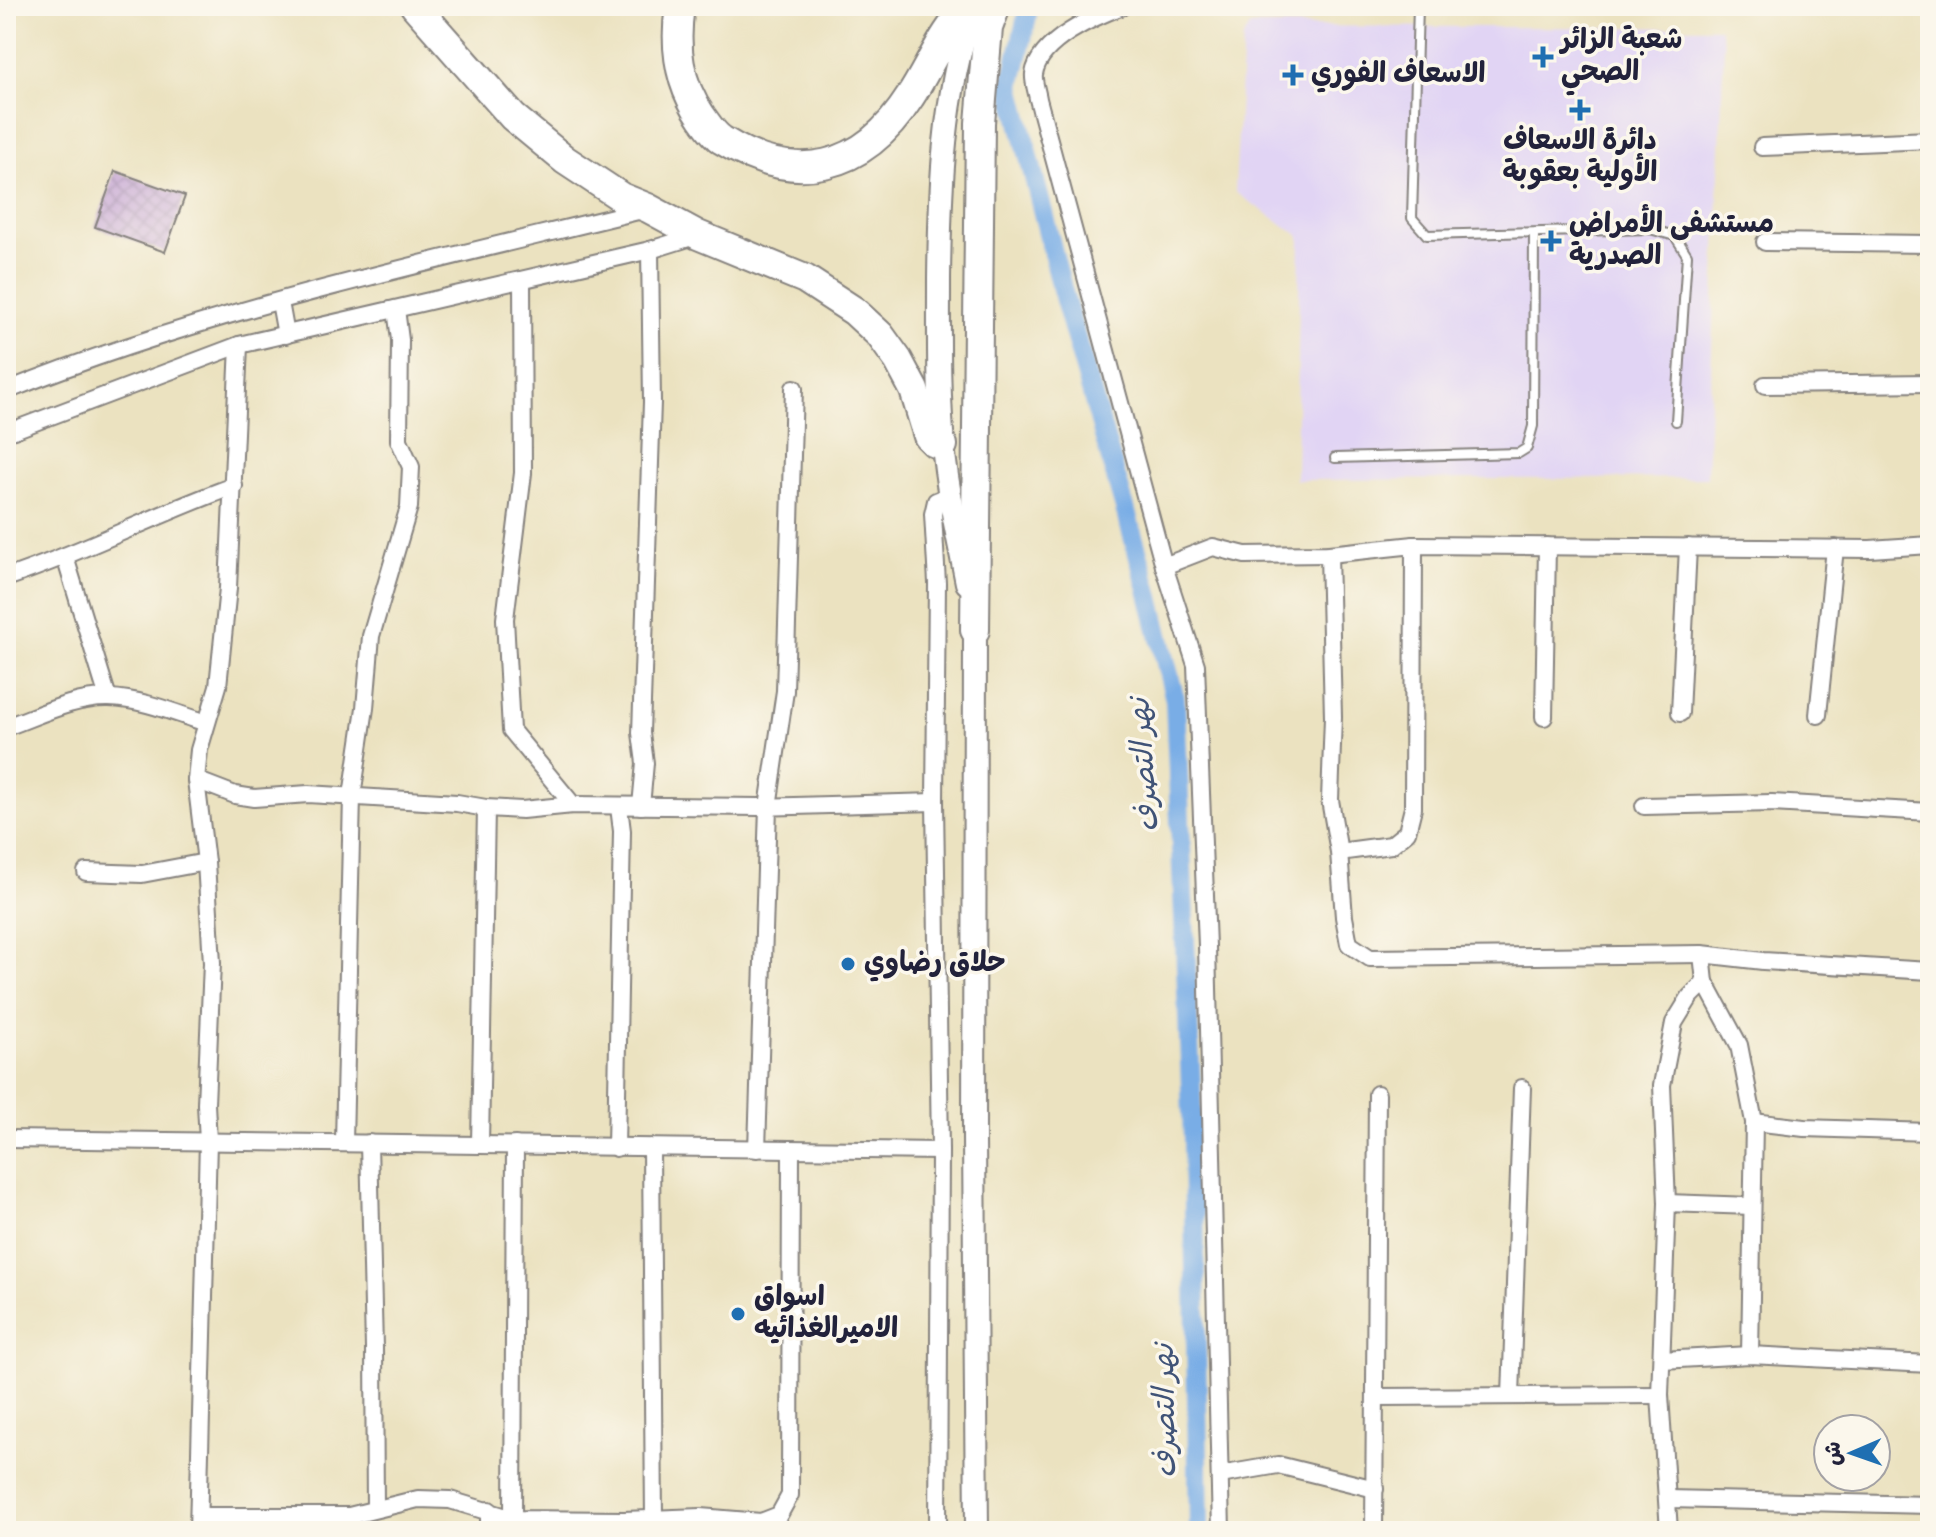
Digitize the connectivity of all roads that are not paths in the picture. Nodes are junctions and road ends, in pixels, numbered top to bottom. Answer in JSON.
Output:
{"nodes":[{"id":1,"x":415,"y":6,"type":"edge"},
{"id":2,"x":680,"y":6,"type":"edge"},
{"id":3,"x":972,"y":6,"type":"edge"},
{"id":4,"x":996,"y":6,"type":"edge"},
{"id":5,"x":1123,"y":6,"type":"edge"},
{"id":6,"x":1418,"y":6,"type":"edge"},
{"id":7,"x":1930,"y":140,"type":"edge"},
{"id":8,"x":1762,"y":147,"type":"dead end"},
{"id":9,"x":648,"y":208,"type":"junction"},
{"id":10,"x":1534,"y":233,"type":"junction"},
{"id":11,"x":698,"y":235,"type":"junction"},
{"id":12,"x":1765,"y":242,"type":"dead end"},
{"id":13,"x":1930,"y":244,"type":"edge"},
{"id":14,"x":650,"y":250,"type":"junction"},
{"id":15,"x":522,"y":280,"type":"junction"},
{"id":16,"x":280,"y":302,"type":"junction"},
{"id":17,"x":396,"y":309,"type":"junction"},
{"id":18,"x":286,"y":335,"type":"junction"},
{"id":19,"x":239,"y":345,"type":"junction"},
{"id":20,"x":1930,"y":383,"type":"edge"},
{"id":21,"x":1765,"y":385,"type":"dead end"},
{"id":22,"x":794,"y":388,"type":"dead end"},
{"id":23,"x":6,"y":391,"type":"edge"},
{"id":24,"x":1676,"y":421,"type":"dead end"},
{"id":25,"x":6,"y":433,"type":"edge"},
{"id":26,"x":943,"y":445,"type":"junction"},
{"id":27,"x":1335,"y":458,"type":"dead end"},
{"id":28,"x":234,"y":486,"type":"junction"},
{"id":29,"x":951,"y":495,"type":"junction"},
{"id":30,"x":1414,"y":545,"type":"junction"},
{"id":31,"x":1930,"y":545,"type":"edge"},
{"id":32,"x":1547,"y":546,"type":"junction"},
{"id":33,"x":1688,"y":547,"type":"junction"},
{"id":34,"x":1835,"y":548,"type":"junction"},
{"id":35,"x":1329,"y":554,"type":"junction"},
{"id":36,"x":65,"y":557,"type":"junction"},
{"id":37,"x":1164,"y":566,"type":"junction"},
{"id":38,"x":6,"y":578,"type":"edge"},
{"id":39,"x":975,"y":630,"type":"junction"},
{"id":40,"x":108,"y":698,"type":"junction"},
{"id":41,"x":1680,"y":713,"type":"dead end"},
{"id":42,"x":1818,"y":715,"type":"dead end"},
{"id":43,"x":1544,"y":717,"type":"dead end"},
{"id":44,"x":206,"y":723,"type":"junction"},
{"id":45,"x":6,"y":727,"type":"edge"},
{"id":46,"x":196,"y":780,"type":"junction"},
{"id":47,"x":352,"y":796,"type":"junction"},
{"id":48,"x":935,"y":802,"type":"junction"},
{"id":49,"x":573,"y":805,"type":"junction"},
{"id":50,"x":641,"y":806,"type":"junction"},
{"id":51,"x":1644,"y":806,"type":"dead end"},
{"id":52,"x":619,"y":807,"type":"junction"},
{"id":53,"x":768,"y":807,"type":"junction"},
{"id":54,"x":486,"y":808,"type":"junction"},
{"id":55,"x":1930,"y":812,"type":"edge"},
{"id":56,"x":1339,"y":852,"type":"junction"},
{"id":57,"x":206,"y":862,"type":"junction"},
{"id":58,"x":86,"y":872,"type":"dead end"},
{"id":59,"x":1702,"y":954,"type":"junction"},
{"id":60,"x":1930,"y":971,"type":"edge"},
{"id":61,"x":1705,"y":982,"type":"junction"},
{"id":62,"x":1522,"y":1088,"type":"dead end"},
{"id":63,"x":1377,"y":1094,"type":"dead end"},
{"id":64,"x":1754,"y":1122,"type":"junction"},
{"id":65,"x":1930,"y":1132,"type":"edge"},
{"id":66,"x":6,"y":1139,"type":"edge"},
{"id":67,"x":208,"y":1141,"type":"junction"},
{"id":68,"x":344,"y":1142,"type":"junction"},
{"id":69,"x":369,"y":1143,"type":"junction"},
{"id":70,"x":480,"y":1144,"type":"junction"},
{"id":71,"x":515,"y":1145,"type":"junction"},
{"id":72,"x":616,"y":1148,"type":"junction"},
{"id":73,"x":651,"y":1148,"type":"junction"},
{"id":74,"x":757,"y":1149,"type":"junction"},
{"id":75,"x":791,"y":1150,"type":"junction"},
{"id":76,"x":940,"y":1151,"type":"junction"},
{"id":77,"x":1667,"y":1203,"type":"junction"},
{"id":78,"x":1752,"y":1206,"type":"junction"},
{"id":79,"x":1750,"y":1355,"type":"junction"},
{"id":80,"x":1662,"y":1360,"type":"junction"},
{"id":81,"x":1930,"y":1364,"type":"edge"},
{"id":82,"x":1660,"y":1395,"type":"junction"},
{"id":83,"x":1511,"y":1396,"type":"junction"},
{"id":84,"x":1377,"y":1397,"type":"junction"},
{"id":85,"x":1220,"y":1475,"type":"junction"},
{"id":86,"x":1375,"y":1489,"type":"junction"},
{"id":87,"x":1668,"y":1499,"type":"junction"},
{"id":88,"x":1930,"y":1505,"type":"edge"},
{"id":89,"x":375,"y":1509,"type":"junction"},
{"id":90,"x":489,"y":1510,"type":"junction"},
{"id":91,"x":513,"y":1519,"type":"junction"},
{"id":92,"x":654,"y":1519,"type":"junction"},
{"id":93,"x":199,"y":1524,"type":"edge"},
{"id":94,"x":349,"y":1524,"type":"edge"},
{"id":95,"x":624,"y":1526,"type":"edge"},
{"id":96,"x":761,"y":1526,"type":"edge"},
{"id":97,"x":489,"y":1531,"type":"edge"},
{"id":98,"x":938,"y":1531,"type":"edge"},
{"id":99,"x":977,"y":1531,"type":"edge"},
{"id":100,"x":1221,"y":1531,"type":"edge"},
{"id":101,"x":1374,"y":1531,"type":"edge"},
{"id":102,"x":1669,"y":1531,"type":"edge"}],
"edges":[{"from":1,"to":9,"type":"highway"},
{"from":2,"to":3,"type":"highway"},
{"from":3,"to":26,"type":"street"},
{"from":4,"to":39,"type":"highway"},
{"from":5,"to":37,"type":"street"},
{"from":6,"to":10,"type":"lane"},
{"from":7,"to":8,"type":"street"},
{"from":9,"to":11,"type":"highway"},
{"from":9,"to":16,"type":"street"},
{"from":10,"to":24,"type":"lane"},
{"from":10,"to":27,"type":"lane"},
{"from":11,"to":14,"type":"street"},
{"from":11,"to":26,"type":"highway"},
{"from":12,"to":13,"type":"street"},
{"from":14,"to":15,"type":"street"},
{"from":14,"to":50,"type":"street"},
{"from":15,"to":17,"type":"street"},
{"from":15,"to":49,"type":"street"},
{"from":16,"to":18,"type":"street"},
{"from":16,"to":23,"type":"street"},
{"from":17,"to":18,"type":"street"},
{"from":17,"to":47,"type":"street"},
{"from":18,"to":19,"type":"street"},
{"from":19,"to":25,"type":"street"},
{"from":19,"to":28,"type":"street"},
{"from":20,"to":21,"type":"street"},
{"from":22,"to":53,"type":"street"},
{"from":26,"to":29,"type":"street"},
{"from":28,"to":36,"type":"street"},
{"from":28,"to":44,"type":"street"},
{"from":29,"to":39,"type":"street"},
{"from":29,"to":48,"type":"street"},
{"from":30,"to":32,"type":"street"},
{"from":30,"to":35,"type":"street"},
{"from":30,"to":56,"type":"street"},
{"from":31,"to":34,"type":"street"},
{"from":32,"to":33,"type":"street"},
{"from":32,"to":43,"type":"street"},
{"from":33,"to":34,"type":"street"},
{"from":33,"to":41,"type":"street"},
{"from":34,"to":42,"type":"street"},
{"from":35,"to":37,"type":"street"},
{"from":35,"to":56,"type":"street"},
{"from":36,"to":38,"type":"street"},
{"from":36,"to":40,"type":"street"},
{"from":37,"to":85,"type":"street"},
{"from":39,"to":99,"type":"street"},
{"from":40,"to":44,"type":"street"},
{"from":40,"to":45,"type":"street"},
{"from":44,"to":46,"type":"street"},
{"from":46,"to":47,"type":"street"},
{"from":46,"to":57,"type":"street"},
{"from":47,"to":54,"type":"street"},
{"from":47,"to":68,"type":"street"},
{"from":48,"to":53,"type":"street"},
{"from":48,"to":76,"type":"street"},
{"from":49,"to":52,"type":"street"},
{"from":49,"to":54,"type":"street"},
{"from":50,"to":52,"type":"street"},
{"from":50,"to":53,"type":"street"},
{"from":51,"to":55,"type":"street"},
{"from":52,"to":72,"type":"street"},
{"from":53,"to":74,"type":"street"},
{"from":54,"to":70,"type":"street"},
{"from":56,"to":59,"type":"street"},
{"from":57,"to":58,"type":"street"},
{"from":57,"to":67,"type":"street"},
{"from":59,"to":60,"type":"street"},
{"from":59,"to":61,"type":"street"},
{"from":61,"to":64,"type":"street"},
{"from":61,"to":77,"type":"street"},
{"from":62,"to":83,"type":"street"},
{"from":63,"to":84,"type":"street"},
{"from":64,"to":65,"type":"street"},
{"from":64,"to":78,"type":"street"},
{"from":66,"to":67,"type":"street"},
{"from":67,"to":68,"type":"street"},
{"from":67,"to":93,"type":"street"},
{"from":68,"to":69,"type":"street"},
{"from":69,"to":70,"type":"street"},
{"from":69,"to":89,"type":"street"},
{"from":70,"to":71,"type":"street"},
{"from":71,"to":72,"type":"street"},
{"from":71,"to":91,"type":"street"},
{"from":72,"to":73,"type":"street"},
{"from":73,"to":74,"type":"street"},
{"from":73,"to":92,"type":"street"},
{"from":74,"to":75,"type":"street"},
{"from":75,"to":76,"type":"street"},
{"from":75,"to":96,"type":"street"},
{"from":76,"to":98,"type":"street"},
{"from":77,"to":78,"type":"street"},
{"from":77,"to":80,"type":"street"},
{"from":78,"to":79,"type":"street"},
{"from":79,"to":80,"type":"street"},
{"from":79,"to":81,"type":"street"},
{"from":80,"to":82,"type":"street"},
{"from":82,"to":83,"type":"street"},
{"from":82,"to":87,"type":"street"},
{"from":83,"to":84,"type":"street"},
{"from":84,"to":86,"type":"street"},
{"from":85,"to":86,"type":"street"},
{"from":85,"to":100,"type":"street"},
{"from":86,"to":101,"type":"street"},
{"from":87,"to":88,"type":"street"},
{"from":87,"to":102,"type":"street"},
{"from":89,"to":90,"type":"street"},
{"from":89,"to":94,"type":"street"},
{"from":90,"to":91,"type":"street"},
{"from":90,"to":97,"type":"street"},
{"from":91,"to":95,"type":"street"},
{"from":92,"to":95,"type":"street"},
{"from":92,"to":96,"type":"street"},
{"from":93,"to":94,"type":"street"}]}
